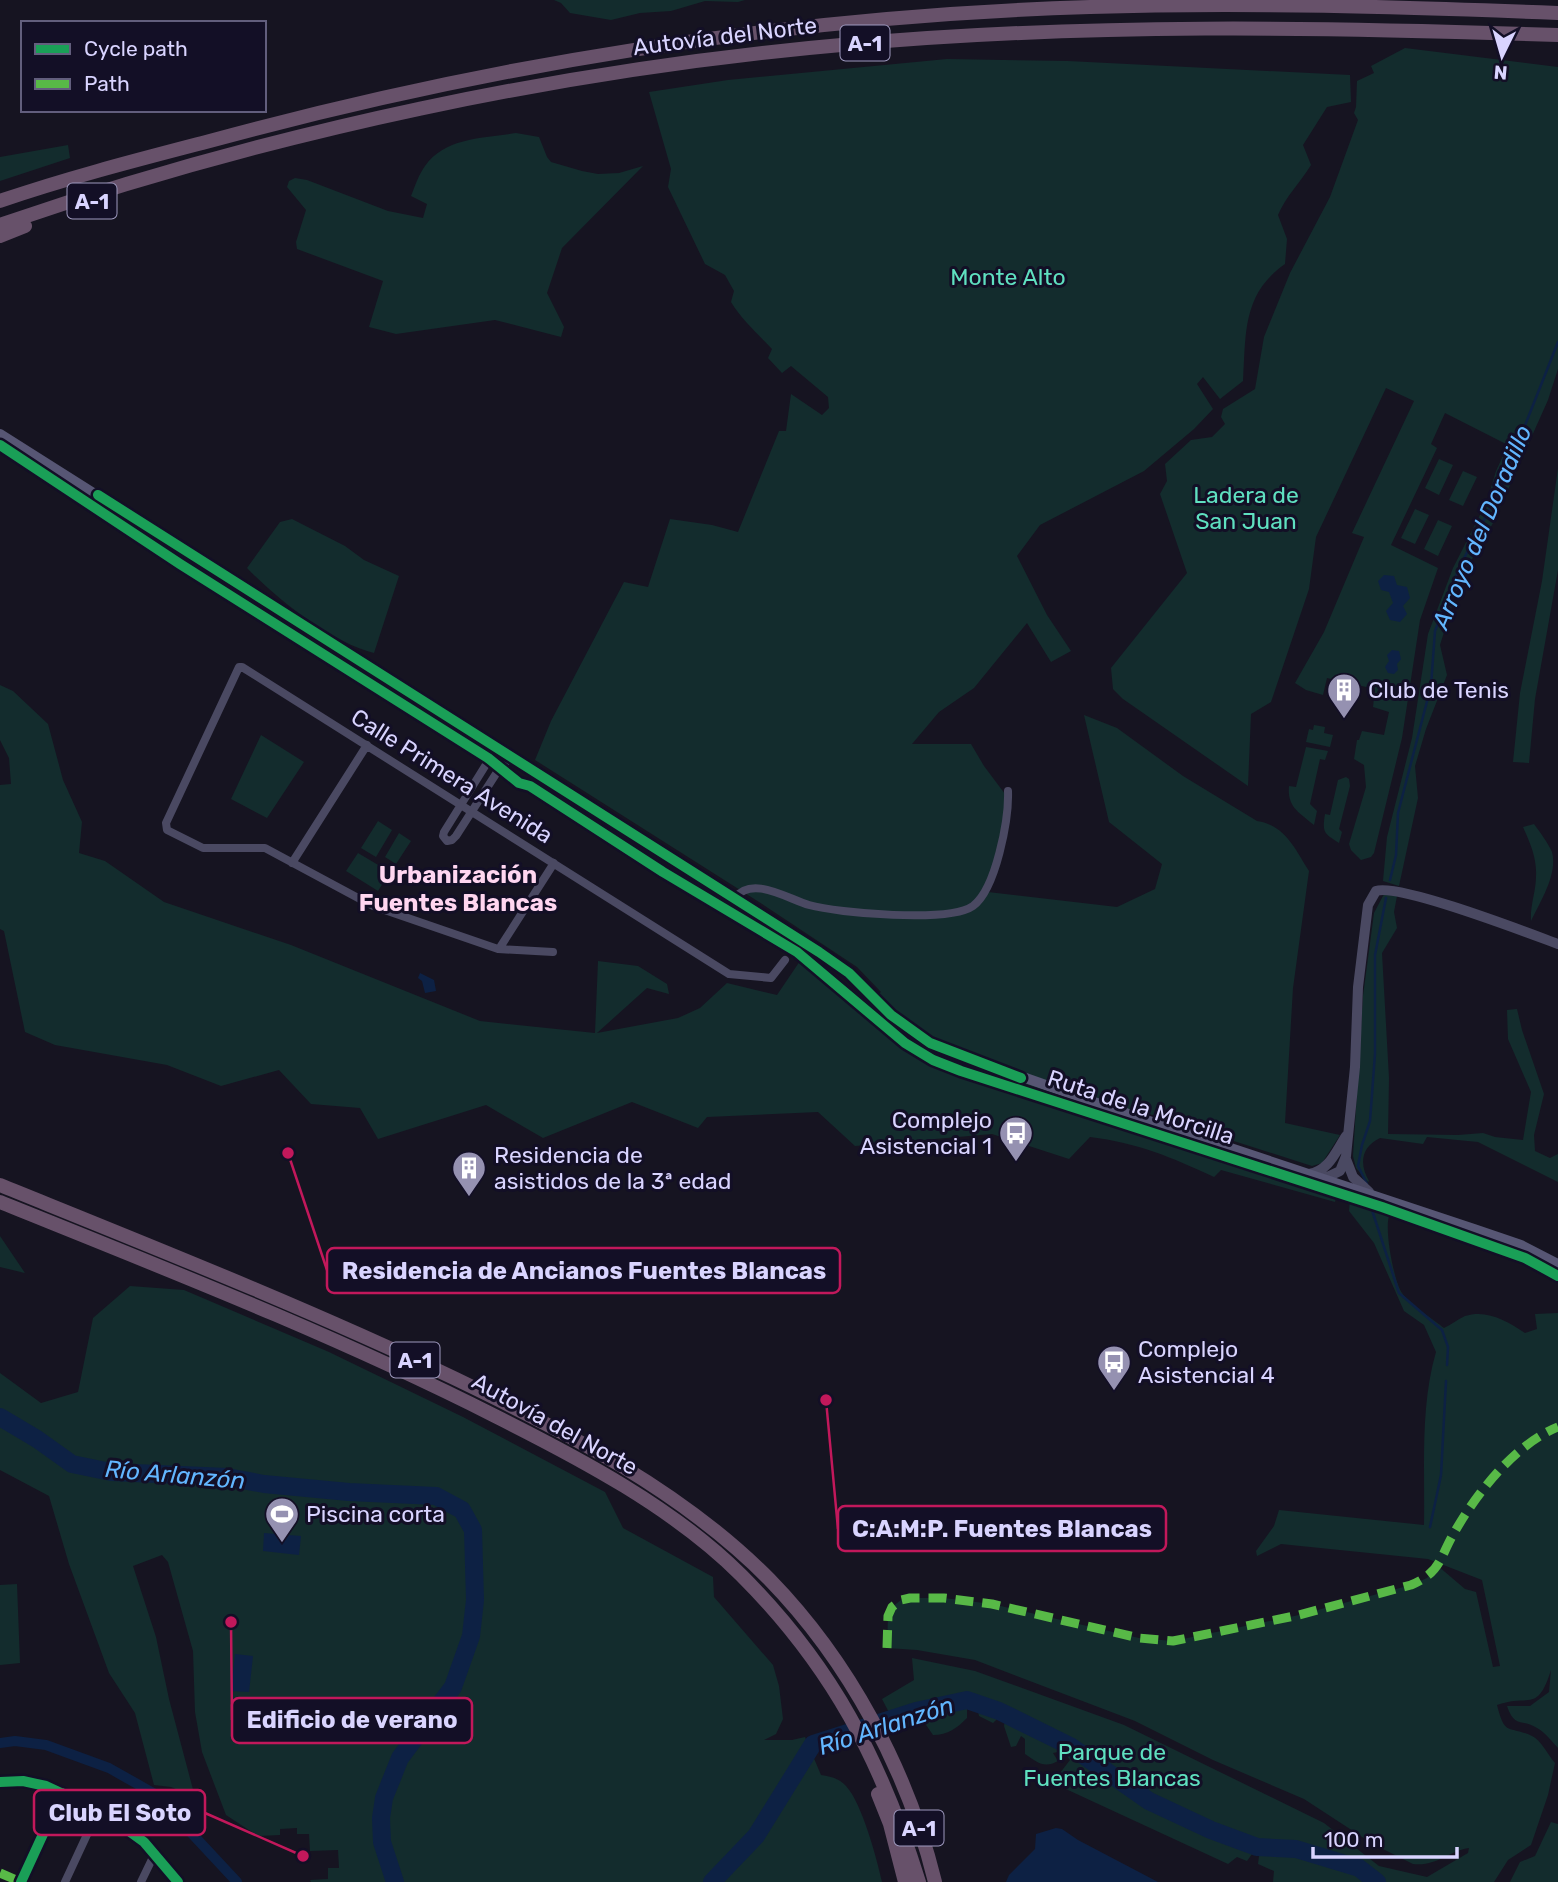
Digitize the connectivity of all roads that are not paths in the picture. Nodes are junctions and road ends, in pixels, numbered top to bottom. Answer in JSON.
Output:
{"nodes":[{"id":1,"x":1558,"y":13,"type":"edge"},
{"id":2,"x":1558,"y":36,"type":"edge"},
{"id":3,"x":184,"y":168,"type":"junction"},
{"id":4,"x":0,"y":201,"type":"edge"},
{"id":5,"x":0,"y":225,"type":"edge"},
{"id":6,"x":0,"y":236,"type":"edge"},
{"id":7,"x":0,"y":434,"type":"edge"},
{"id":8,"x":489,"y":743,"type":"junction"},
{"id":9,"x":367,"y":745,"type":"junction"},
{"id":10,"x":512,"y":757,"type":"junction"},
{"id":11,"x":1008,"y":791,"type":"dead end"},
{"id":12,"x":461,"y":804,"type":"junction"},
{"id":13,"x":471,"y":811,"type":"junction"},
{"id":14,"x":292,"y":863,"type":"junction"},
{"id":15,"x":554,"y":863,"type":"junction"},
{"id":16,"x":735,"y":898,"type":"junction"},
{"id":17,"x":1558,"y":944,"type":"edge"},
{"id":18,"x":499,"y":949,"type":"junction"},
{"id":19,"x":553,"y":952,"type":"dead end"},
{"id":20,"x":785,"y":960,"type":"dead end"},
{"id":21,"x":1348,"y":1132,"type":"junction"},
{"id":22,"x":1346,"y":1156,"type":"junction"},
{"id":23,"x":1328,"y":1164,"type":"junction"},
{"id":24,"x":1309,"y":1174,"type":"junction"},
{"id":25,"x":1328,"y":1179,"type":"junction"},
{"id":26,"x":0,"y":1185,"type":"edge"},
{"id":27,"x":1372,"y":1194,"type":"junction"},
{"id":28,"x":0,"y":1202,"type":"edge"},
{"id":29,"x":1558,"y":1264,"type":"edge"},
{"id":30,"x":902,"y":1775,"type":"junction"},
{"id":31,"x":0,"y":1782,"type":"edge"},
{"id":32,"x":880,"y":1785,"type":"junction"},
{"id":33,"x":62,"y":1793,"type":"junction"},
{"id":34,"x":98,"y":1811,"type":"junction"},
{"id":35,"x":155,"y":1853,"type":"junction"},
{"id":36,"x":21,"y":1882,"type":"edge"},
{"id":37,"x":65,"y":1882,"type":"edge"},
{"id":38,"x":142,"y":1882,"type":"edge"},
{"id":39,"x":178,"y":1882,"type":"edge"},
{"id":40,"x":905,"y":1882,"type":"edge"},
{"id":41,"x":919,"y":1882,"type":"edge"},
{"id":42,"x":935,"y":1882,"type":"edge"},
{"id":43,"x":945,"y":1882,"type":"edge"}],
"edges":[{"from":1,"to":4,"type":"highway","name":"Autovía del Norte","number":"A-1"},
{"from":2,"to":3,"type":"highway","name":"Autovía del Norte","number":"A-1"},
{"from":3,"to":5,"type":"highway","name":"Autovía del Norte"},
{"from":3,"to":6,"type":"highway","number":"A-1"},
{"from":7,"to":8,"type":"main road"},
{"from":8,"to":10,"type":"main road"},
{"from":8,"to":12,"type":"street"},
{"from":9,"to":12,"type":"street","name":"Calle Primera Avenida"},
{"from":9,"to":14,"type":"street"},
{"from":9,"to":14,"type":"street","name":"Calle Primera Avenida"},
{"from":10,"to":13,"type":"street"},
{"from":10,"to":16,"type":"main road"},
{"from":11,"to":16,"type":"street"},
{"from":12,"to":13,"type":"street","name":"Calle Primera Avenida"},
{"from":12,"to":13,"type":"street"},
{"from":13,"to":15,"type":"street","name":"Calle Primera Avenida"},
{"from":14,"to":18,"type":"street"},
{"from":15,"to":18,"type":"street"},
{"from":15,"to":20,"type":"street","name":"Calle Primera Avenida"},
{"from":16,"to":24,"type":"main road"},
{"from":17,"to":21,"type":"street"},
{"from":18,"to":19,"type":"street"},
{"from":21,"to":22,"type":"street"},
{"from":21,"to":23,"type":"street"},
{"from":22,"to":25,"type":"street"},
{"from":22,"to":27,"type":"street"},
{"from":23,"to":24,"type":"street"},
{"from":23,"to":25,"type":"street"},
{"from":24,"to":25,"type":"main road"},
{"from":25,"to":27,"type":"main road"},
{"from":26,"to":30,"type":"highway","name":"Autovía del Norte","number":"A-1"},
{"from":27,"to":29,"type":"main road"},
{"from":28,"to":32,"type":"highway","name":"Autovía del Norte","number":"A-1"},
{"from":30,"to":42,"type":"highway","number":"A-1"},
{"from":30,"to":43,"type":"highway"},
{"from":31,"to":33,"type":"street"},
{"from":32,"to":40,"type":"highway"},
{"from":32,"to":41,"type":"highway","name":"Autovía del Norte","number":"A-1"},
{"from":33,"to":34,"type":"street"},
{"from":33,"to":36,"type":"street"},
{"from":34,"to":35,"type":"street"},
{"from":34,"to":37,"type":"street"},
{"from":35,"to":38,"type":"street"},
{"from":35,"to":39,"type":"street"}]}
